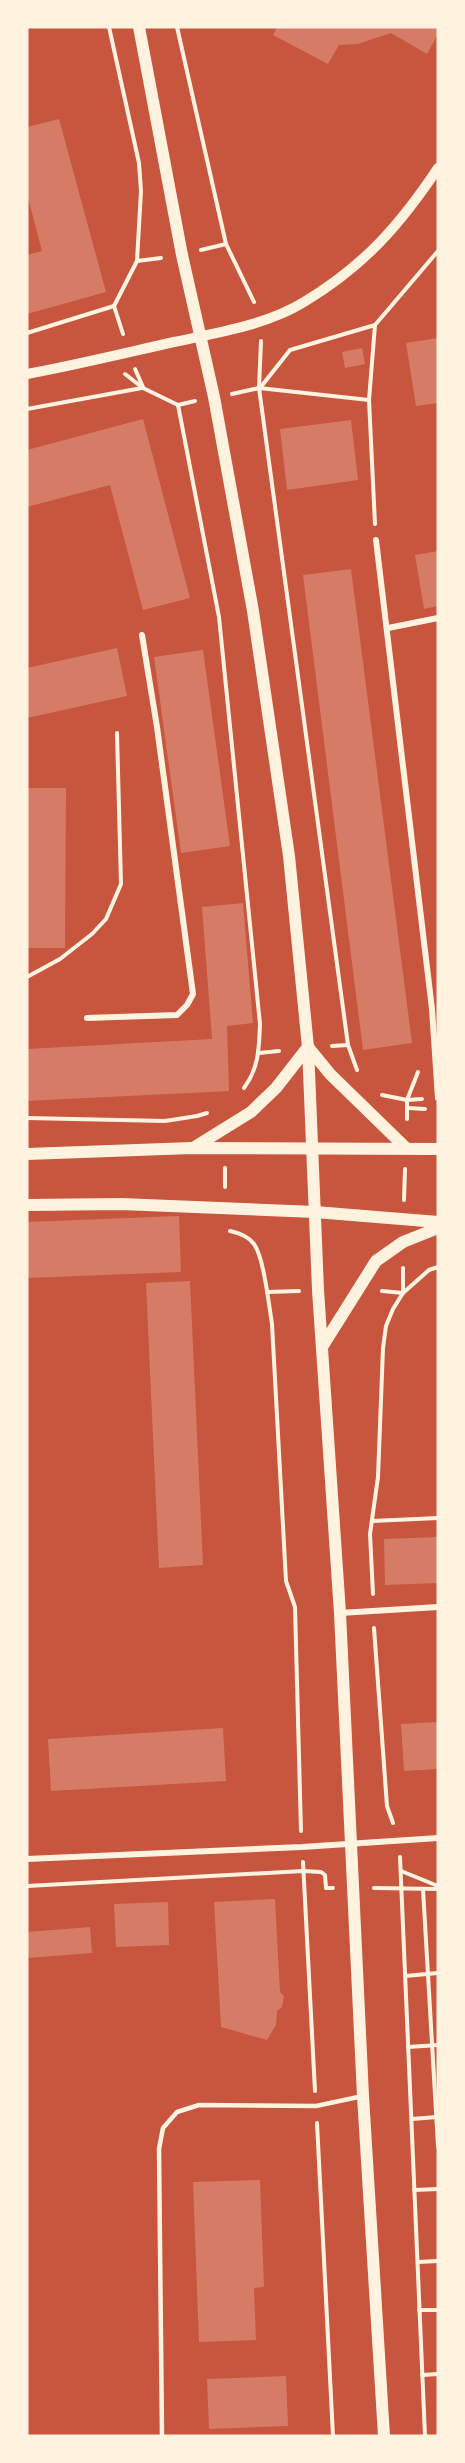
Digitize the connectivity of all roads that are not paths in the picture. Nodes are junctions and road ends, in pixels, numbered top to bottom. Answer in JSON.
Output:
{"nodes":[{"id":1,"x":140,"y":27,"type":"edge"},
{"id":2,"x":438,"y":168,"type":"edge"},
{"id":3,"x":200,"y":336,"type":"junction"},
{"id":4,"x":27,"y":374,"type":"edge"},
{"id":5,"x":376,"y":540,"type":"road end"},
{"id":6,"x":438,"y":618,"type":"edge"},
{"id":7,"x":388,"y":628,"type":"junction"},
{"id":8,"x":142,"y":635,"type":"dead end"},
{"id":9,"x":435,"y":1009,"type":"edge"},
{"id":10,"x":87,"y":1018,"type":"dead end"},
{"id":11,"x":309,"y":1047,"type":"junction"},
{"id":12,"x":438,"y":1098,"type":"edge"},
{"id":13,"x":192,"y":1148,"type":"junction"},
{"id":14,"x":406,"y":1148,"type":"junction"},
{"id":15,"x":438,"y":1149,"type":"edge"},
{"id":16,"x":313,"y":1150,"type":"junction"},
{"id":17,"x":27,"y":1154,"type":"edge"},
{"id":18,"x":27,"y":1205,"type":"edge"},
{"id":19,"x":315,"y":1212,"type":"junction"},
{"id":20,"x":438,"y":1222,"type":"edge"},
{"id":21,"x":438,"y":1228,"type":"edge"},
{"id":22,"x":322,"y":1347,"type":"junction"},
{"id":23,"x":438,"y":1607,"type":"edge"},
{"id":24,"x":340,"y":1613,"type":"junction"},
{"id":25,"x":438,"y":1838,"type":"edge"},
{"id":26,"x":349,"y":1844,"type":"junction"},
{"id":27,"x":27,"y":1859,"type":"edge"},
{"id":28,"x":363,"y":2096,"type":"junction"},
{"id":29,"x":162,"y":2436,"type":"edge"},
{"id":30,"x":384,"y":2436,"type":"edge"}],
"edges":[{"from":1,"to":3,"type":"main road"},
{"from":2,"to":3,"type":"street"},
{"from":3,"to":4,"type":"street"},
{"from":3,"to":11,"type":"main road"},
{"from":5,"to":7,"type":"street"},
{"from":6,"to":7,"type":"street"},
{"from":7,"to":9,"type":"street"},
{"from":8,"to":10,"type":"street"},
{"from":9,"to":12,"type":"street"},
{"from":11,"to":13,"type":"main road"},
{"from":11,"to":14,"type":"main road"},
{"from":11,"to":16,"type":"main road"},
{"from":13,"to":16,"type":"main road"},
{"from":13,"to":17,"type":"main road"},
{"from":14,"to":15,"type":"main road"},
{"from":14,"to":16,"type":"main road"},
{"from":16,"to":19,"type":"main road"},
{"from":18,"to":19,"type":"main road"},
{"from":19,"to":20,"type":"main road"},
{"from":19,"to":22,"type":"main road"},
{"from":21,"to":22,"type":"main road"},
{"from":22,"to":24,"type":"main road"},
{"from":23,"to":24,"type":"street"},
{"from":24,"to":26,"type":"main road"},
{"from":25,"to":26,"type":"street"},
{"from":26,"to":27,"type":"street"},
{"from":26,"to":28,"type":"main road"},
{"from":28,"to":29,"type":"lane"},
{"from":28,"to":30,"type":"main road"}]}
